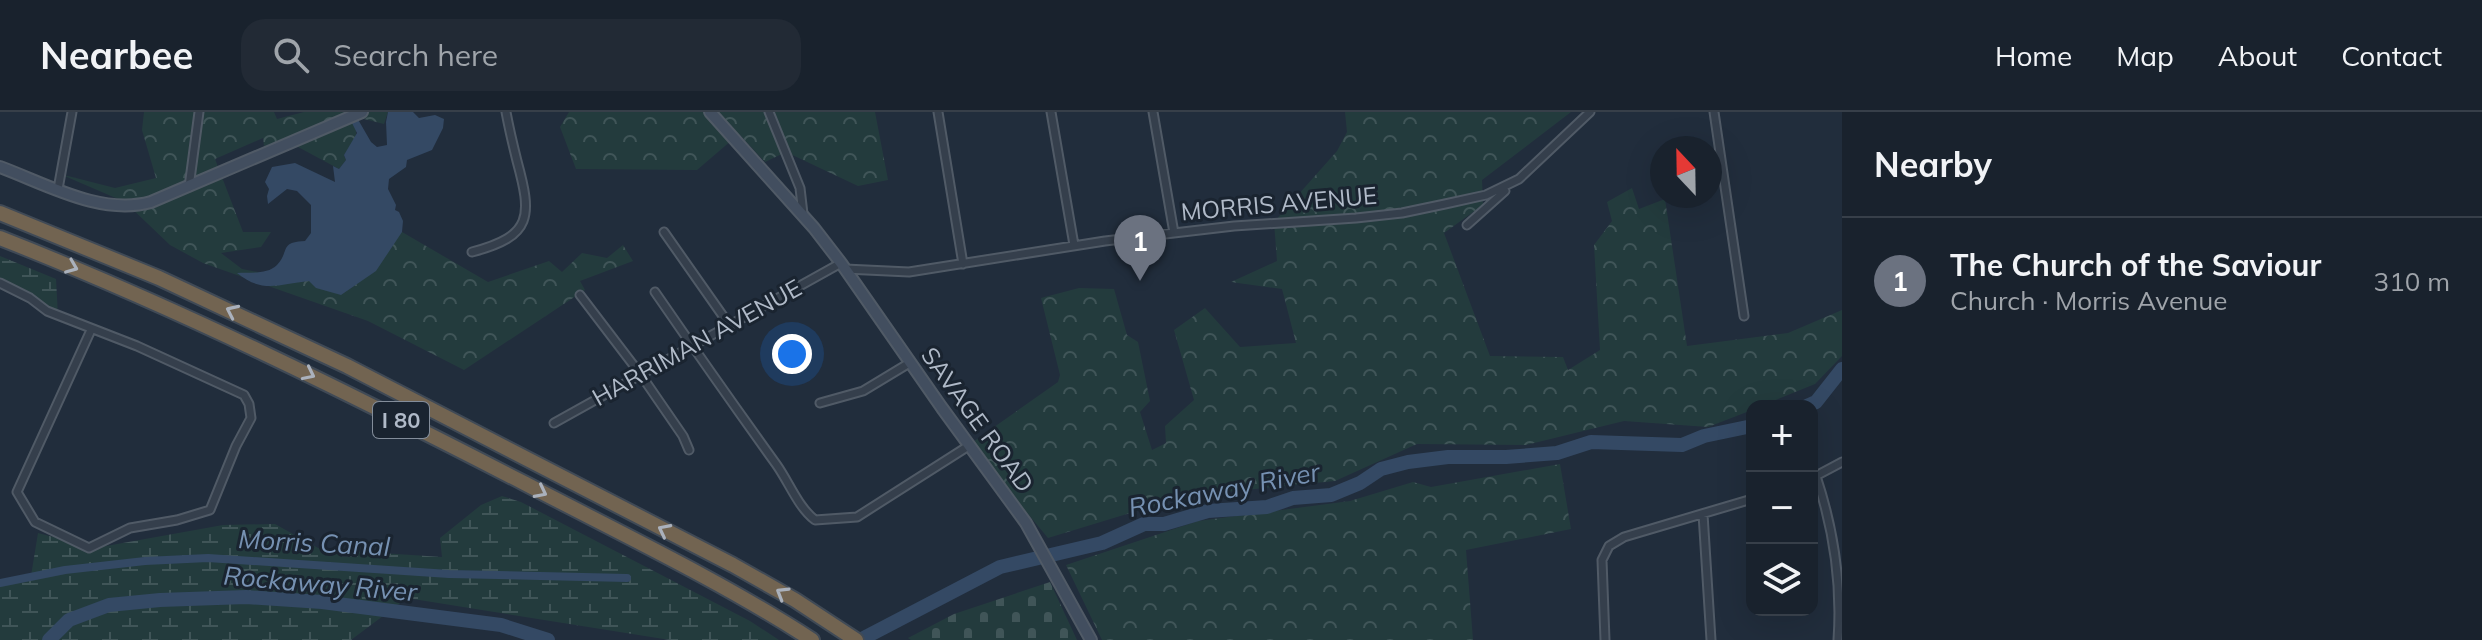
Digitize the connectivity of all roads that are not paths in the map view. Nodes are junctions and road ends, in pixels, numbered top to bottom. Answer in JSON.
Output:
{"nodes":[{"id":1,"x":72,"y":112,"type":"edge"},
{"id":2,"x":199,"y":112,"type":"edge"},
{"id":3,"x":362,"y":112,"type":"edge"},
{"id":4,"x":506,"y":112,"type":"edge"},
{"id":5,"x":710,"y":112,"type":"edge"},
{"id":6,"x":769,"y":112,"type":"edge"},
{"id":7,"x":938,"y":112,"type":"edge"},
{"id":8,"x":1051,"y":112,"type":"edge"},
{"id":9,"x":1153,"y":112,"type":"edge"},
{"id":10,"x":1590,"y":112,"type":"edge"},
{"id":11,"x":1714,"y":112,"type":"edge"},
{"id":12,"x":0,"y":167,"type":"edge"},
{"id":13,"x":1519,"y":179,"type":"junction"},
{"id":14,"x":189,"y":187,"type":"junction"},
{"id":15,"x":58,"y":189,"type":"junction"},
{"id":16,"x":0,"y":213,"type":"edge"},
{"id":17,"x":803,"y":216,"type":"junction"},
{"id":18,"x":1467,"y":225,"type":"dead end"},
{"id":19,"x":664,"y":232,"type":"dead end"},
{"id":20,"x":1174,"y":233,"type":"junction"},
{"id":21,"x":0,"y":238,"type":"edge"},
{"id":22,"x":1074,"y":245,"type":"junction"},
{"id":23,"x":472,"y":252,"type":"dead end"},
{"id":24,"x":963,"y":264,"type":"junction"},
{"id":25,"x":843,"y":266,"type":"junction"},
{"id":26,"x":0,"y":283,"type":"edge"},
{"id":27,"x":655,"y":292,"type":"dead end"},
{"id":28,"x":580,"y":295,"type":"dead end"},
{"id":29,"x":1744,"y":316,"type":"dead end"},
{"id":30,"x":730,"y":326,"type":"junction"},
{"id":31,"x":91,"y":330,"type":"junction"},
{"id":32,"x":693,"y":346,"type":"junction"},
{"id":33,"x":911,"y":362,"type":"junction"},
{"id":34,"x":641,"y":375,"type":"junction"},
{"id":35,"x":820,"y":403,"type":"dead end"},
{"id":36,"x":554,"y":423,"type":"dead end"},
{"id":37,"x":970,"y":445,"type":"junction"},
{"id":38,"x":689,"y":450,"type":"dead end"},
{"id":39,"x":1842,"y":462,"type":"edge"},
{"id":40,"x":1818,"y":475,"type":"edge"},
{"id":41,"x":1818,"y":487,"type":"edge"},
{"id":42,"x":1746,"y":501,"type":"edge"},
{"id":43,"x":1703,"y":514,"type":"junction"},
{"id":44,"x":1840,"y":578,"type":"edge"},
{"id":45,"x":1840,"y":621,"type":"edge"},
{"id":46,"x":812,"y":640,"type":"edge"},
{"id":47,"x":856,"y":640,"type":"edge"},
{"id":48,"x":1091,"y":640,"type":"edge"},
{"id":49,"x":1605,"y":640,"type":"edge"},
{"id":50,"x":1711,"y":640,"type":"edge"},
{"id":51,"x":1838,"y":640,"type":"edge"}],
"edges":[{"from":1,"to":15,"type":"street"},
{"from":2,"to":14,"type":"street"},
{"from":3,"to":14,"type":"street"},
{"from":4,"to":23,"type":"street"},
{"from":5,"to":17,"type":"street"},
{"from":6,"to":17,"type":"street"},
{"from":7,"to":24,"type":"street"},
{"from":8,"to":22,"type":"street"},
{"from":9,"to":20,"type":"street"},
{"from":10,"to":13,"type":"street","name":"MORRIS AVENUE"},
{"from":11,"to":29,"type":"street"},
{"from":12,"to":15,"type":"street"},
{"from":13,"to":18,"type":"street"},
{"from":13,"to":20,"type":"street","name":"MORRIS AVENUE"},
{"from":14,"to":15,"type":"street"},
{"from":47,"to":16,"type":"highway","number":"I 80","one_way":true},
{"from":17,"to":25,"type":"street","name":"SAVAGE ROAD"},
{"from":19,"to":30,"type":"street"},
{"from":20,"to":22,"type":"street","name":"MORRIS AVENUE"},
{"from":21,"to":46,"type":"highway","number":"I 80","one_way":true},
{"from":22,"to":24,"type":"street","name":"MORRIS AVENUE"},
{"from":24,"to":25,"type":"street","name":"MORRIS AVENUE"},
{"from":25,"to":30,"type":"street","name":"HARRIMAN AVENUE"},
{"from":25,"to":33,"type":"street","name":"SAVAGE ROAD"},
{"from":26,"to":31,"type":"street"},
{"from":27,"to":32,"type":"street"},
{"from":28,"to":34,"type":"street"},
{"from":30,"to":32,"type":"street","name":"HARRIMAN AVENUE"},
{"from":31,"to":31,"type":"street"},
{"from":32,"to":34,"type":"street","name":"HARRIMAN AVENUE"},
{"from":32,"to":37,"type":"street"},
{"from":33,"to":35,"type":"street"},
{"from":33,"to":37,"type":"street","name":"SAVAGE ROAD"},
{"from":34,"to":36,"type":"street","name":"HARRIMAN AVENUE"},
{"from":34,"to":38,"type":"street"},
{"from":37,"to":48,"type":"street","name":"SAVAGE ROAD"},
{"from":39,"to":40,"type":"street"},
{"from":41,"to":44,"type":"street"},
{"from":42,"to":43,"type":"street"},
{"from":43,"to":49,"type":"street"},
{"from":43,"to":50,"type":"street"},
{"from":44,"to":45,"type":"street"},
{"from":45,"to":51,"type":"street"}]}
